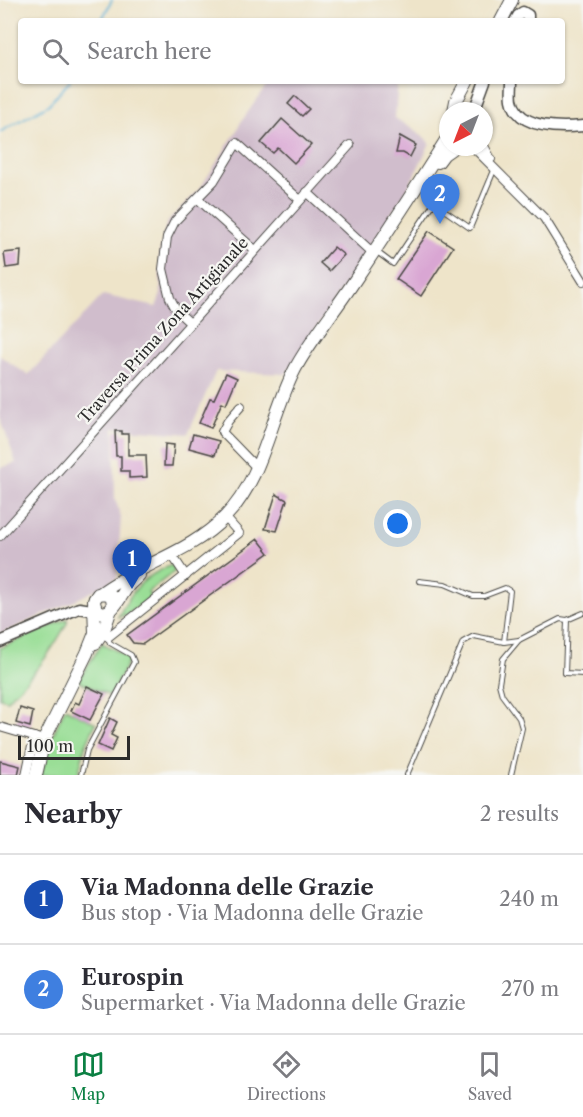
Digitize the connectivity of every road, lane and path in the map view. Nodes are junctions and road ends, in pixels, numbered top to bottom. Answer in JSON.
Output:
{"nodes":[{"id":1,"x":512,"y":0,"type":"edge"},
{"id":2,"x":503,"y":18,"type":"edge"},
{"id":3,"x":517,"y":18,"type":"edge"},
{"id":4,"x":528,"y":18,"type":"edge"},
{"id":5,"x":465,"y":84,"type":"edge"},
{"id":6,"x":472,"y":84,"type":"edge"},
{"id":7,"x":484,"y":84,"type":"edge"},
{"id":8,"x":512,"y":84,"type":"edge"},
{"id":9,"x":456,"y":102,"type":"edge"},
{"id":10,"x":463,"y":102,"type":"edge"},
{"id":11,"x":477,"y":102,"type":"edge"},
{"id":12,"x":583,"y":126,"type":"edge"},
{"id":13,"x":350,"y":146,"type":"dead end"},
{"id":14,"x":439,"y":151,"type":"edge"},
{"id":15,"x":443,"y":156,"type":"edge"},
{"id":16,"x":483,"y":156,"type":"edge"},
{"id":17,"x":490,"y":156,"type":"edge"},
{"id":18,"x":496,"y":167,"type":"junction"},
{"id":19,"x":307,"y":192,"type":"junction"},
{"id":20,"x":198,"y":199,"type":"junction"},
{"id":21,"x":300,"y":200,"type":"junction"},
{"id":22,"x":395,"y":218,"type":"junction"},
{"id":23,"x":255,"y":250,"type":"junction"},
{"id":24,"x":374,"y":252,"type":"junction"},
{"id":25,"x":583,"y":282,"type":"edge"},
{"id":26,"x":190,"y":323,"type":"junction"},
{"id":27,"x":241,"y":406,"type":"dead end"},
{"id":28,"x":256,"y":467,"type":"junction"},
{"id":29,"x":225,"y":518,"type":"junction"},
{"id":30,"x":0,"y":536,"type":"edge"},
{"id":31,"x":172,"y":555,"type":"junction"},
{"id":32,"x":148,"y":567,"type":"junction"},
{"id":33,"x":186,"y":576,"type":"junction"},
{"id":34,"x":419,"y":581,"type":"dead end"},
{"id":35,"x":97,"y":603,"type":"junction"},
{"id":36,"x":112,"y":608,"type":"junction"},
{"id":37,"x":583,"y":613,"type":"edge"},
{"id":38,"x":64,"y":614,"type":"junction"},
{"id":39,"x":567,"y":620,"type":"junction"},
{"id":40,"x":108,"y":637,"type":"joint"},
{"id":41,"x":519,"y":640,"type":"junction"},
{"id":42,"x":0,"y":642,"type":"edge"},
{"id":43,"x":504,"y":642,"type":"junction"},
{"id":44,"x":87,"y":653,"type":"junction"},
{"id":45,"x":583,"y":674,"type":"edge"},
{"id":46,"x":0,"y":727,"type":"edge"},
{"id":47,"x":39,"y":739,"type":"junction"},
{"id":48,"x":26,"y":775,"type":"edge"},
{"id":49,"x":36,"y":775,"type":"edge"},
{"id":50,"x":81,"y":775,"type":"edge"},
{"id":51,"x":407,"y":775,"type":"edge"},
{"id":52,"x":511,"y":775,"type":"edge"}],
"edges":[{"from":1,"to":2,"type":"main road"},
{"from":3,"to":4,"type":"street"},
{"from":5,"to":9,"type":"main road"},
{"from":6,"to":10,"type":"main road"},
{"from":7,"to":11,"type":"street"},
{"from":8,"to":12,"type":"street"},
{"from":13,"to":19,"type":"street","name":"Traversa Prima Zona Artigianale"},
{"from":14,"to":22,"type":"main road"},
{"from":15,"to":22,"type":"main road"},
{"from":16,"to":18,"type":"street"},
{"from":17,"to":18,"type":"street"},
{"from":18,"to":24,"type":"lane"},
{"from":18,"to":25,"type":"street"},
{"from":19,"to":21,"type":"street","name":"Traversa Prima Zona Artigianale"},
{"from":19,"to":24,"type":"street"},
{"from":20,"to":21,"type":"street"},
{"from":20,"to":23,"type":"street"},
{"from":20,"to":26,"type":"street"},
{"from":21,"to":23,"type":"street","name":"Traversa Prima Zona Artigianale"},
{"from":22,"to":24,"type":"main road"},
{"from":23,"to":26,"type":"street","name":"Traversa Prima Zona Artigianale"},
{"from":24,"to":28,"type":"main road"},
{"from":26,"to":30,"type":"street","name":"Traversa Prima Zona Artigianale"},
{"from":27,"to":28,"type":"street"},
{"from":28,"to":29,"type":"main road"},
{"from":29,"to":31,"type":"main road"},
{"from":29,"to":33,"type":"street"},
{"from":31,"to":32,"type":"main road"},
{"from":31,"to":33,"type":"street"},
{"from":32,"to":35,"type":"main road"},
{"from":32,"to":36,"type":"main road"},
{"from":33,"to":40,"type":"street"},
{"from":34,"to":43,"type":"lane"},
{"from":35,"to":36,"type":"main road"},
{"from":35,"to":36,"type":"main road"},
{"from":35,"to":38,"type":"street"},
{"from":35,"to":38,"type":"street"},
{"from":35,"to":44,"type":"main road"},
{"from":36,"to":44,"type":"main road"},
{"from":37,"to":39,"type":"lane"},
{"from":38,"to":42,"type":"street"},
{"from":39,"to":41,"type":"lane"},
{"from":39,"to":45,"type":"lane"},
{"from":40,"to":50,"type":"lane"},
{"from":41,"to":43,"type":"lane"},
{"from":41,"to":52,"type":"lane"},
{"from":43,"to":51,"type":"lane"},
{"from":44,"to":47,"type":"main road"},
{"from":46,"to":47,"type":"street"},
{"from":47,"to":48,"type":"street"},
{"from":47,"to":49,"type":"main road"}]}
